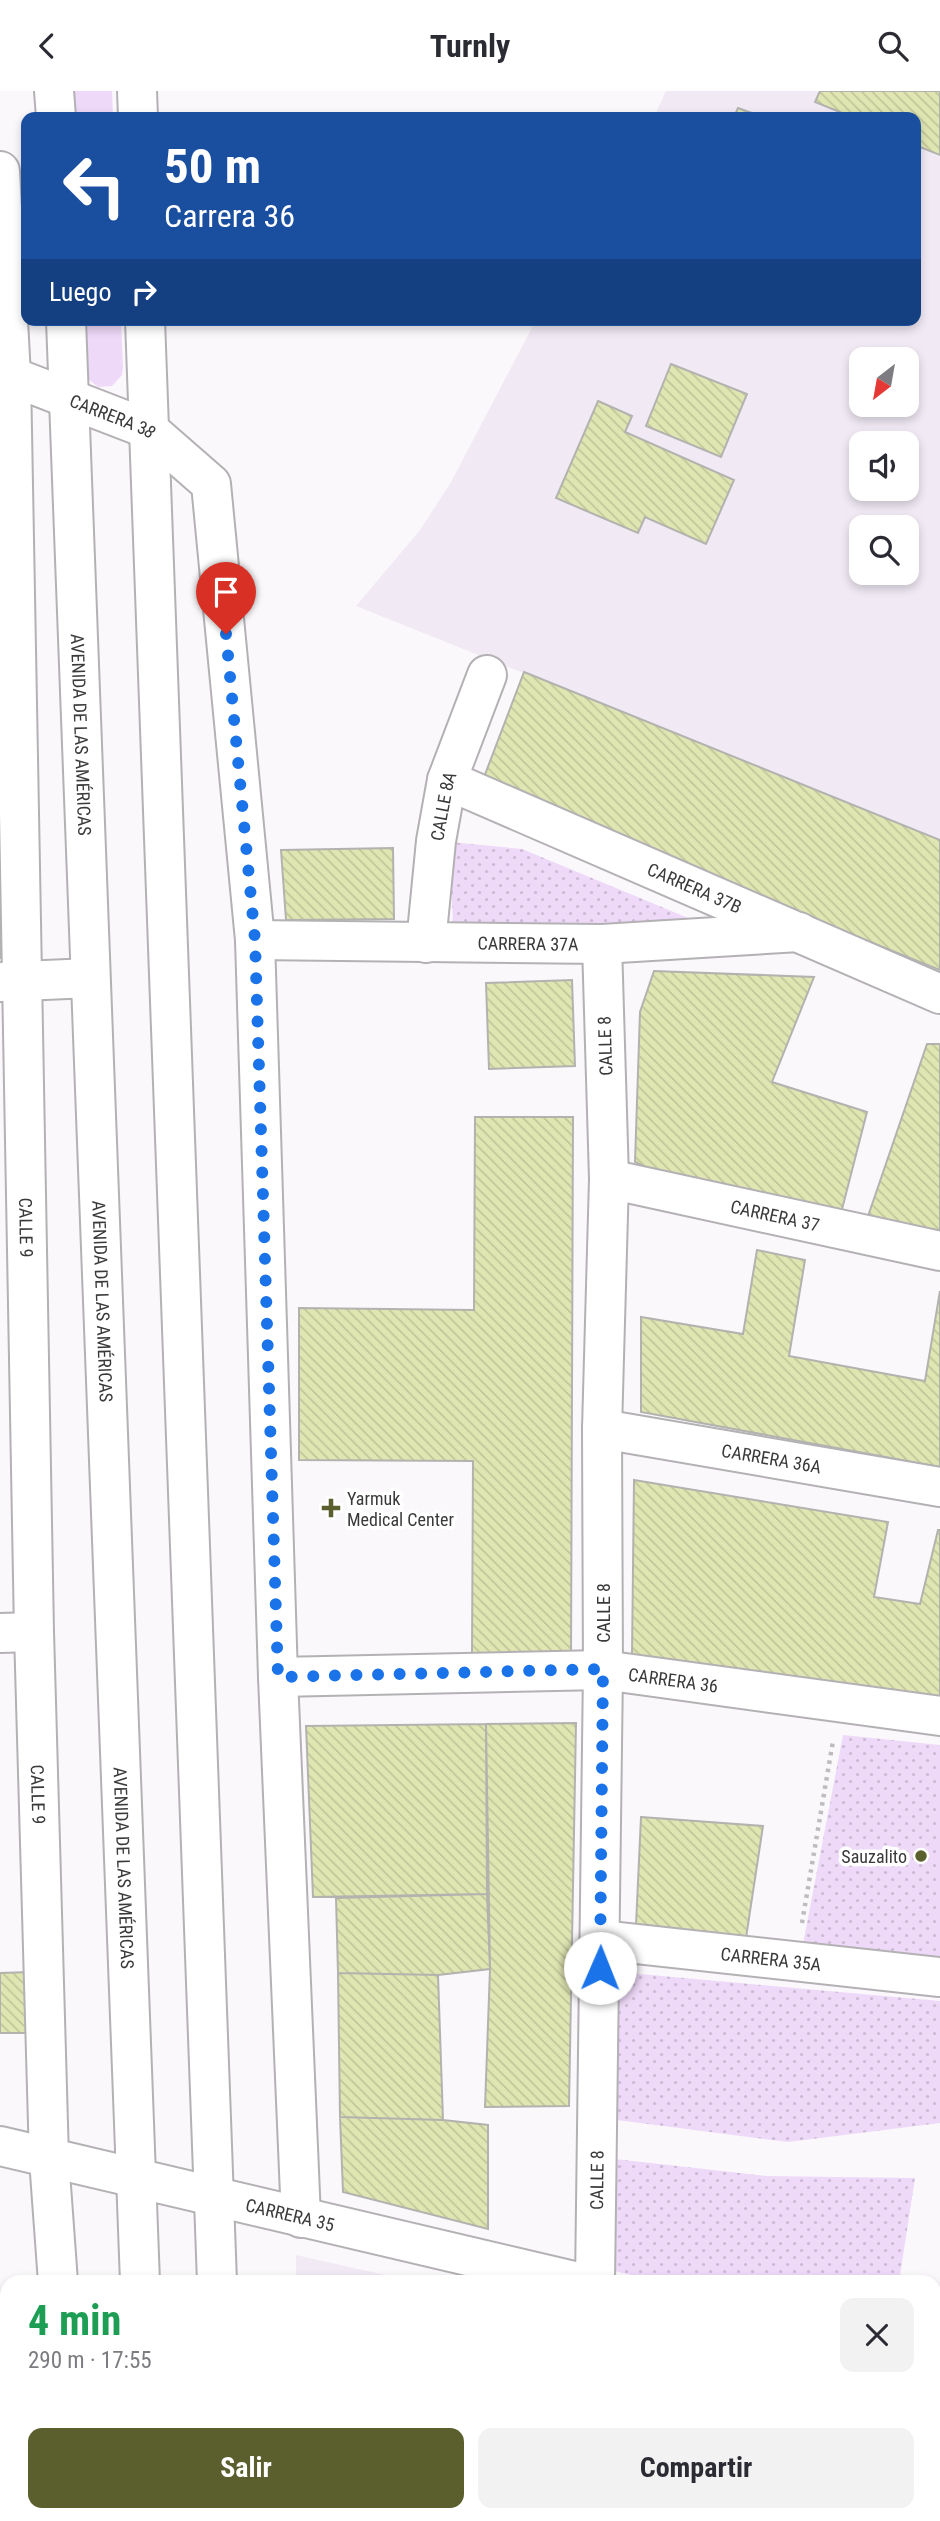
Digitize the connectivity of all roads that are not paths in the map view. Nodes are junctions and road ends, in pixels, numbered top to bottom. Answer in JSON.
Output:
{"nodes":[{"id":1,"x":54,"y":91,"type":"edge"},
{"id":2,"x":137,"y":91,"type":"edge"},
{"id":3,"x":55,"y":112,"type":"edge"},
{"id":4,"x":138,"y":112,"type":"edge"},
{"id":5,"x":0,"y":171,"type":"edge"},
{"id":6,"x":66,"y":326,"type":"edge"},
{"id":7,"x":145,"y":326,"type":"edge"},
{"id":8,"x":6,"y":374,"type":"edge"},
{"id":9,"x":70,"y":400,"type":"junction"},
{"id":10,"x":148,"y":429,"type":"junction"},
{"id":11,"x":487,"y":675,"type":"dead end"},
{"id":12,"x":447,"y":781,"type":"junction"},
{"id":13,"x":799,"y":932,"type":"junction"},
{"id":14,"x":255,"y":940,"type":"junction"},
{"id":15,"x":426,"y":943,"type":"junction"},
{"id":16,"x":602,"y":944,"type":"junction"},
{"id":17,"x":90,"y":978,"type":"junction"},
{"id":18,"x":10,"y":981,"type":"edge"},
{"id":19,"x":940,"y":994,"type":"edge"},
{"id":20,"x":609,"y":1179,"type":"junction"},
{"id":21,"x":940,"y":1251,"type":"edge"},
{"id":22,"x":602,"y":1429,"type":"junction"},
{"id":23,"x":940,"y":1487,"type":"edge"},
{"id":24,"x":17,"y":1633,"type":"edge"},
{"id":25,"x":603,"y":1669,"type":"junction"},
{"id":26,"x":278,"y":1677,"type":"junction"},
{"id":27,"x":940,"y":1716,"type":"edge"},
{"id":28,"x":600,"y":1940,"type":"junction"},
{"id":29,"x":940,"y":1977,"type":"edge"},
{"id":30,"x":0,"y":2146,"type":"edge"},
{"id":31,"x":49,"y":2159,"type":"junction"},
{"id":32,"x":135,"y":2179,"type":"junction"},
{"id":33,"x":214,"y":2198,"type":"junction"},
{"id":34,"x":301,"y":2218,"type":"junction"},
{"id":35,"x":57,"y":2275,"type":"edge"},
{"id":36,"x":139,"y":2275,"type":"edge"},
{"id":37,"x":216,"y":2275,"type":"edge"},
{"id":38,"x":548,"y":2275,"type":"edge"},
{"id":39,"x":595,"y":2275,"type":"edge"}],
"edges":[{"from":1,"to":3,"type":"street"},
{"from":2,"to":4,"type":"street"},
{"from":5,"to":8,"type":"street","name":"CALLE 9"},
{"from":6,"to":9,"type":"street","name":"AVENIDA DE LAS AMÉRICAS"},
{"from":7,"to":10,"type":"street"},
{"from":8,"to":9,"type":"street","name":"CARRERA 38"},
{"from":8,"to":18,"type":"street","name":"CALLE 9"},
{"from":9,"to":10,"type":"street","name":"CARRERA 38"},
{"from":9,"to":17,"type":"street","name":"AVENIDA DE LAS AMÉRICAS"},
{"from":10,"to":14,"type":"street","name":"CARRERA 38"},
{"from":10,"to":33,"type":"street"},
{"from":11,"to":12,"type":"street","name":"CALLE 8A"},
{"from":12,"to":13,"type":"street","name":"CARRERA 37B"},
{"from":12,"to":15,"type":"street","name":"CALLE 8A"},
{"from":13,"to":16,"type":"street","name":"CARRERA 37A"},
{"from":13,"to":19,"type":"street","name":"CARRERA 37B"},
{"from":14,"to":15,"type":"street","name":"CARRERA 37A"},
{"from":14,"to":26,"type":"street"},
{"from":15,"to":16,"type":"street","name":"CARRERA 37A"},
{"from":16,"to":20,"type":"street","name":"CALLE 8"},
{"from":17,"to":18,"type":"street"},
{"from":17,"to":32,"type":"street","name":"AVENIDA DE LAS AMÉRICAS"},
{"from":18,"to":24,"type":"street","name":"CALLE 9"},
{"from":20,"to":21,"type":"street","name":"CARRERA 37"},
{"from":20,"to":22,"type":"street","name":"CALLE 8"},
{"from":22,"to":23,"type":"street","name":"CARRERA 36A"},
{"from":22,"to":25,"type":"street","name":"CALLE 8"},
{"from":24,"to":31,"type":"street","name":"CALLE 9"},
{"from":25,"to":26,"type":"street","name":"CARRERA 36"},
{"from":25,"to":27,"type":"street","name":"CARRERA 36"},
{"from":25,"to":28,"type":"street","name":"CALLE 8"},
{"from":26,"to":34,"type":"street"},
{"from":28,"to":29,"type":"street","name":"CARRERA 35A"},
{"from":28,"to":39,"type":"street","name":"CALLE 8"},
{"from":30,"to":31,"type":"street","name":"CARRERA 35"},
{"from":31,"to":32,"type":"street","name":"CARRERA 35"},
{"from":31,"to":35,"type":"street","name":"CALLE 9"},
{"from":32,"to":33,"type":"street","name":"CARRERA 35"},
{"from":32,"to":36,"type":"street","name":"AVENIDA DE LAS AMÉRICAS"},
{"from":33,"to":34,"type":"street","name":"CARRERA 35"},
{"from":33,"to":37,"type":"street"},
{"from":34,"to":38,"type":"street","name":"CARRERA 35"}]}
